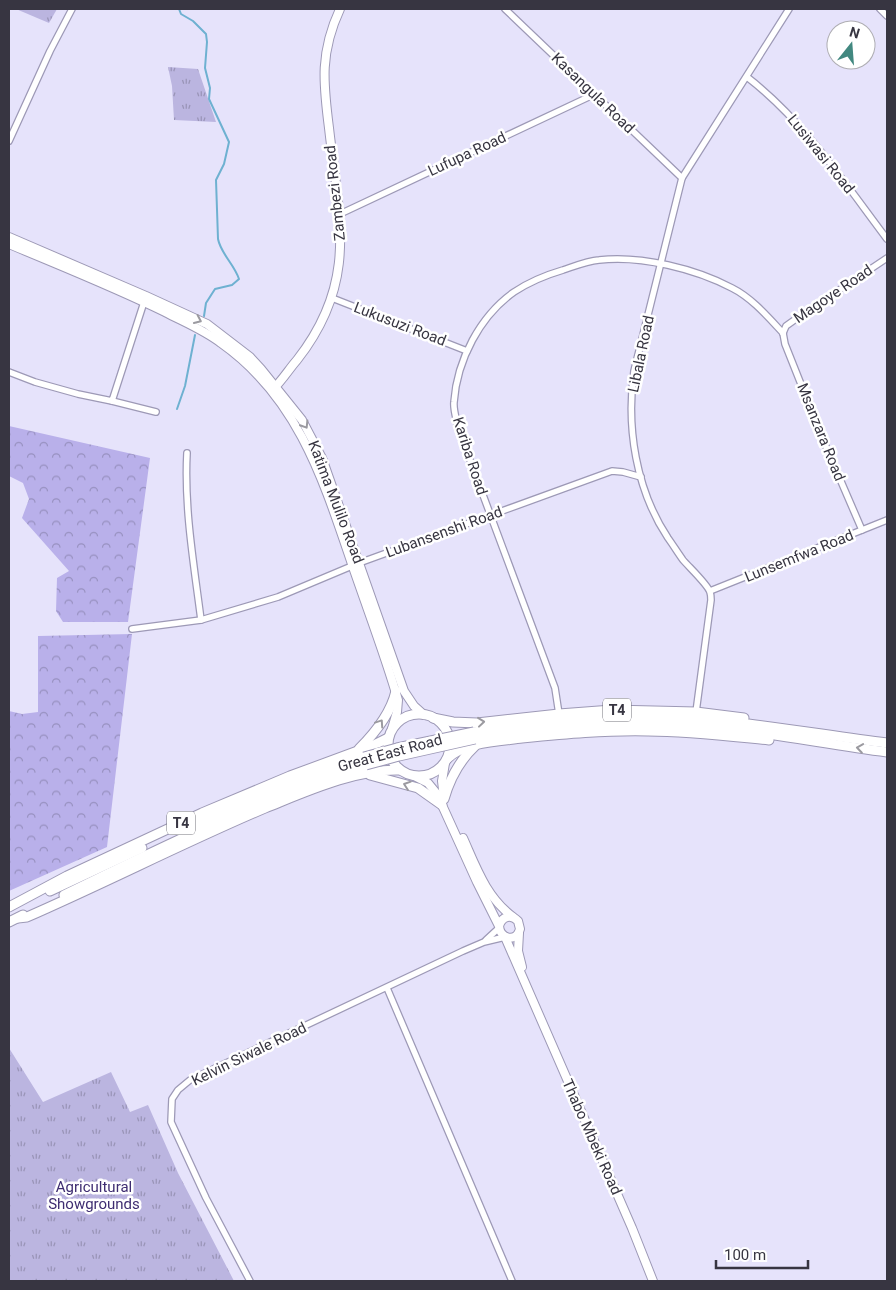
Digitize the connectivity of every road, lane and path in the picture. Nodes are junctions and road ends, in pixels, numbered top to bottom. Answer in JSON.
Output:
{"nodes":[{"id":1,"x":72,"y":9,"type":"edge"},
{"id":2,"x":340,"y":9,"type":"edge"},
{"id":3,"x":505,"y":9,"type":"edge"},
{"id":4,"x":789,"y":9,"type":"edge"},
{"id":5,"x":880,"y":9,"type":"edge"},
{"id":6,"x":887,"y":16,"type":"edge"},
{"id":7,"x":747,"y":77,"type":"junction"},
{"id":8,"x":594,"y":94,"type":"junction"},
{"id":9,"x":9,"y":142,"type":"edge"},
{"id":10,"x":682,"y":178,"type":"junction"},
{"id":11,"x":340,"y":214,"type":"junction"},
{"id":12,"x":9,"y":237,"type":"edge"},
{"id":13,"x":887,"y":239,"type":"edge"},
{"id":14,"x":9,"y":244,"type":"edge"},
{"id":15,"x":887,"y":258,"type":"edge"},
{"id":16,"x":661,"y":264,"type":"junction"},
{"id":17,"x":332,"y":298,"type":"junction"},
{"id":18,"x":145,"y":299,"type":"junction"},
{"id":19,"x":783,"y":334,"type":"junction"},
{"id":20,"x":467,"y":351,"type":"junction"},
{"id":21,"x":9,"y":372,"type":"edge"},
{"id":22,"x":273,"y":389,"type":"junction"},
{"id":23,"x":112,"y":401,"type":"junction"},
{"id":24,"x":156,"y":412,"type":"dead end"},
{"id":25,"x":187,"y":453,"type":"dead end"},
{"id":26,"x":642,"y":477,"type":"junction"},
{"id":27,"x":490,"y":516,"type":"junction"},
{"id":28,"x":887,"y":520,"type":"edge"},
{"id":29,"x":862,"y":530,"type":"junction"},
{"id":30,"x":356,"y":564,"type":"junction"},
{"id":31,"x":710,"y":591,"type":"junction"},
{"id":32,"x":200,"y":620,"type":"junction"},
{"id":33,"x":132,"y":629,"type":"dead end"},
{"id":34,"x":396,"y":691,"type":"junction"},
{"id":35,"x":696,"y":712,"type":"junction"},
{"id":36,"x":559,"y":714,"type":"junction"},
{"id":37,"x":429,"y":716,"type":"junction"},
{"id":38,"x":392,"y":729,"type":"junction"},
{"id":39,"x":799,"y":734,"type":"junction"},
{"id":40,"x":388,"y":738,"type":"junction"},
{"id":41,"x":475,"y":739,"type":"junction"},
{"id":42,"x":887,"y":743,"type":"edge"},
{"id":43,"x":887,"y":752,"type":"edge"},
{"id":44,"x":446,"y":761,"type":"junction"},
{"id":45,"x":364,"y":762,"type":"junction"},
{"id":46,"x":399,"y":770,"type":"junction"},
{"id":47,"x":414,"y":776,"type":"junction"},
{"id":48,"x":443,"y":802,"type":"junction"},
{"id":49,"x":9,"y":909,"type":"edge"},
{"id":50,"x":513,"y":917,"type":"junction"},
{"id":51,"x":9,"y":922,"type":"edge"},
{"id":52,"x":499,"y":927,"type":"junction"},
{"id":53,"x":519,"y":933,"type":"junction"},
{"id":54,"x":505,"y":937,"type":"junction"},
{"id":55,"x":484,"y":942,"type":"junction"},
{"id":56,"x":387,"y":988,"type":"junction"},
{"id":57,"x":528,"y":993,"type":"junction"},
{"id":58,"x":250,"y":1281,"type":"edge"},
{"id":59,"x":512,"y":1281,"type":"edge"},
{"id":60,"x":653,"y":1281,"type":"edge"}],
"edges":[{"from":1,"to":9,"type":"street"},
{"from":2,"to":11,"type":"main road","name":"Zambezi Road"},
{"from":3,"to":8,"type":"street","name":"Kasangula Road"},
{"from":4,"to":7,"type":"street","name":"Libala Road"},
{"from":5,"to":6,"type":"street"},
{"from":7,"to":10,"type":"street","name":"Libala Road"},
{"from":7,"to":13,"type":"street","name":"Lusiwasi Road"},
{"from":8,"to":10,"type":"street","name":"Kasangula Road"},
{"from":8,"to":11,"type":"street","name":"Lufupa Road"},
{"from":10,"to":16,"type":"street","name":"Libala Road"},
{"from":11,"to":17,"type":"main road","name":"Zambezi Road"},
{"from":12,"to":18,"type":"main road","name":"Katima Mulilo Road"},
{"from":14,"to":18,"type":"main road","name":"Katima Mulilo Road"},
{"from":15,"to":19,"type":"street","name":"Magoye Road"},
{"from":16,"to":19,"type":"street","name":"Kariba Road"},
{"from":16,"to":20,"type":"street","name":"Kariba Road"},
{"from":16,"to":26,"type":"street","name":"Libala Road"},
{"from":17,"to":20,"type":"street","name":"Lukusuzi Road"},
{"from":17,"to":22,"type":"main road","name":"Zambezi Road"},
{"from":18,"to":22,"type":"main road","name":"Katima Mulilo Road"},
{"from":18,"to":23,"type":"street"},
{"from":19,"to":29,"type":"street","name":"Msanzara Road"},
{"from":20,"to":27,"type":"street","name":"Kariba Road"},
{"from":21,"to":23,"type":"street"},
{"from":22,"to":30,"type":"main road","name":"Katima Mulilo Road"},
{"from":23,"to":24,"type":"street"},
{"from":25,"to":32,"type":"street"},
{"from":26,"to":27,"type":"street","name":"Lubansenshi Road"},
{"from":26,"to":31,"type":"street","name":"Libala Road"},
{"from":27,"to":30,"type":"street","name":"Lubansenshi Road"},
{"from":27,"to":36,"type":"street","name":"Kariba Road"},
{"from":28,"to":29,"type":"street","name":"Lunsemfwa Road"},
{"from":29,"to":31,"type":"street","name":"Lunsemfwa Road"},
{"from":30,"to":32,"type":"street","name":"Lubansenshi Road"},
{"from":30,"to":34,"type":"main road","name":"Katima Mulilo Road"},
{"from":30,"to":37,"type":"main road","name":"Katima Mulilo Road"},
{"from":31,"to":35,"type":"street"},
{"from":32,"to":33,"type":"street","name":"Lubansenshi Road"},
{"from":34,"to":38,"type":"main road","name":"Katima Mulilo Road"},
{"from":45,"to":34,"type":"main road","one_way":true},
{"from":35,"to":36,"type":"main road","name":"Great East Road","number":"T4"},
{"from":35,"to":39,"type":"main road","name":"Great East Road","number":"T4"},
{"from":37,"to":36,"type":"main road","name":"Great East Road","number":"T4","one_way":true},
{"from":37,"to":38,"type":"main road"},
{"from":37,"to":44,"type":"main road"},
{"from":38,"to":40,"type":"main road"},
{"from":39,"to":41,"type":"main road","name":"Great East Road","number":"T4"},
{"from":39,"to":42,"type":"main road","name":"Great East Road","number":"T4"},
{"from":43,"to":39,"type":"main road","name":"Great East Road","number":"T4","one_way":true},
{"from":40,"to":45,"type":"main road","name":"Great East Road","number":"T4"},
{"from":40,"to":46,"type":"main road"},
{"from":41,"to":44,"type":"main road","name":"Great East Road","number":"T4"},
{"from":41,"to":45,"type":"main road","name":"Great East Road","number":"T4","bridge":true},
{"from":41,"to":48,"type":"main road"},
{"from":44,"to":47,"type":"main road"},
{"from":44,"to":48,"type":"main road","name":"Thabo Mbeki Road"},
{"from":45,"to":46,"type":"main road","name":"Great East Road","number":"T4"},
{"from":48,"to":45,"type":"main road","one_way":true},
{"from":45,"to":49,"type":"main road","name":"Great East Road","number":"T4"},
{"from":45,"to":51,"type":"main road","name":"Great East Road","number":"T4"},
{"from":46,"to":47,"type":"main road"},
{"from":47,"to":48,"type":"main road","name":"Thabo Mbeki Road"},
{"from":48,"to":50,"type":"main road","name":"Thabo Mbeki Road"},
{"from":48,"to":52,"type":"main road","name":"Thabo Mbeki Road"},
{"from":50,"to":52,"type":"main road"},
{"from":50,"to":53,"type":"main road","name":"Thabo Mbeki Road"},
{"from":52,"to":54,"type":"main road","name":"Thabo Mbeki Road"},
{"from":52,"to":55,"type":"street","name":"Kelvin Siwale Road"},
{"from":53,"to":54,"type":"main road"},
{"from":53,"to":57,"type":"main road","name":"Thabo Mbeki Road"},
{"from":54,"to":55,"type":"street","name":"Kelvin Siwale Road"},
{"from":54,"to":57,"type":"main road","name":"Thabo Mbeki Road"},
{"from":55,"to":56,"type":"street","name":"Kelvin Siwale Road"},
{"from":56,"to":58,"type":"street","name":"Kelvin Siwale Road"},
{"from":56,"to":59,"type":"street"},
{"from":57,"to":60,"type":"main road","name":"Thabo Mbeki Road"}]}
